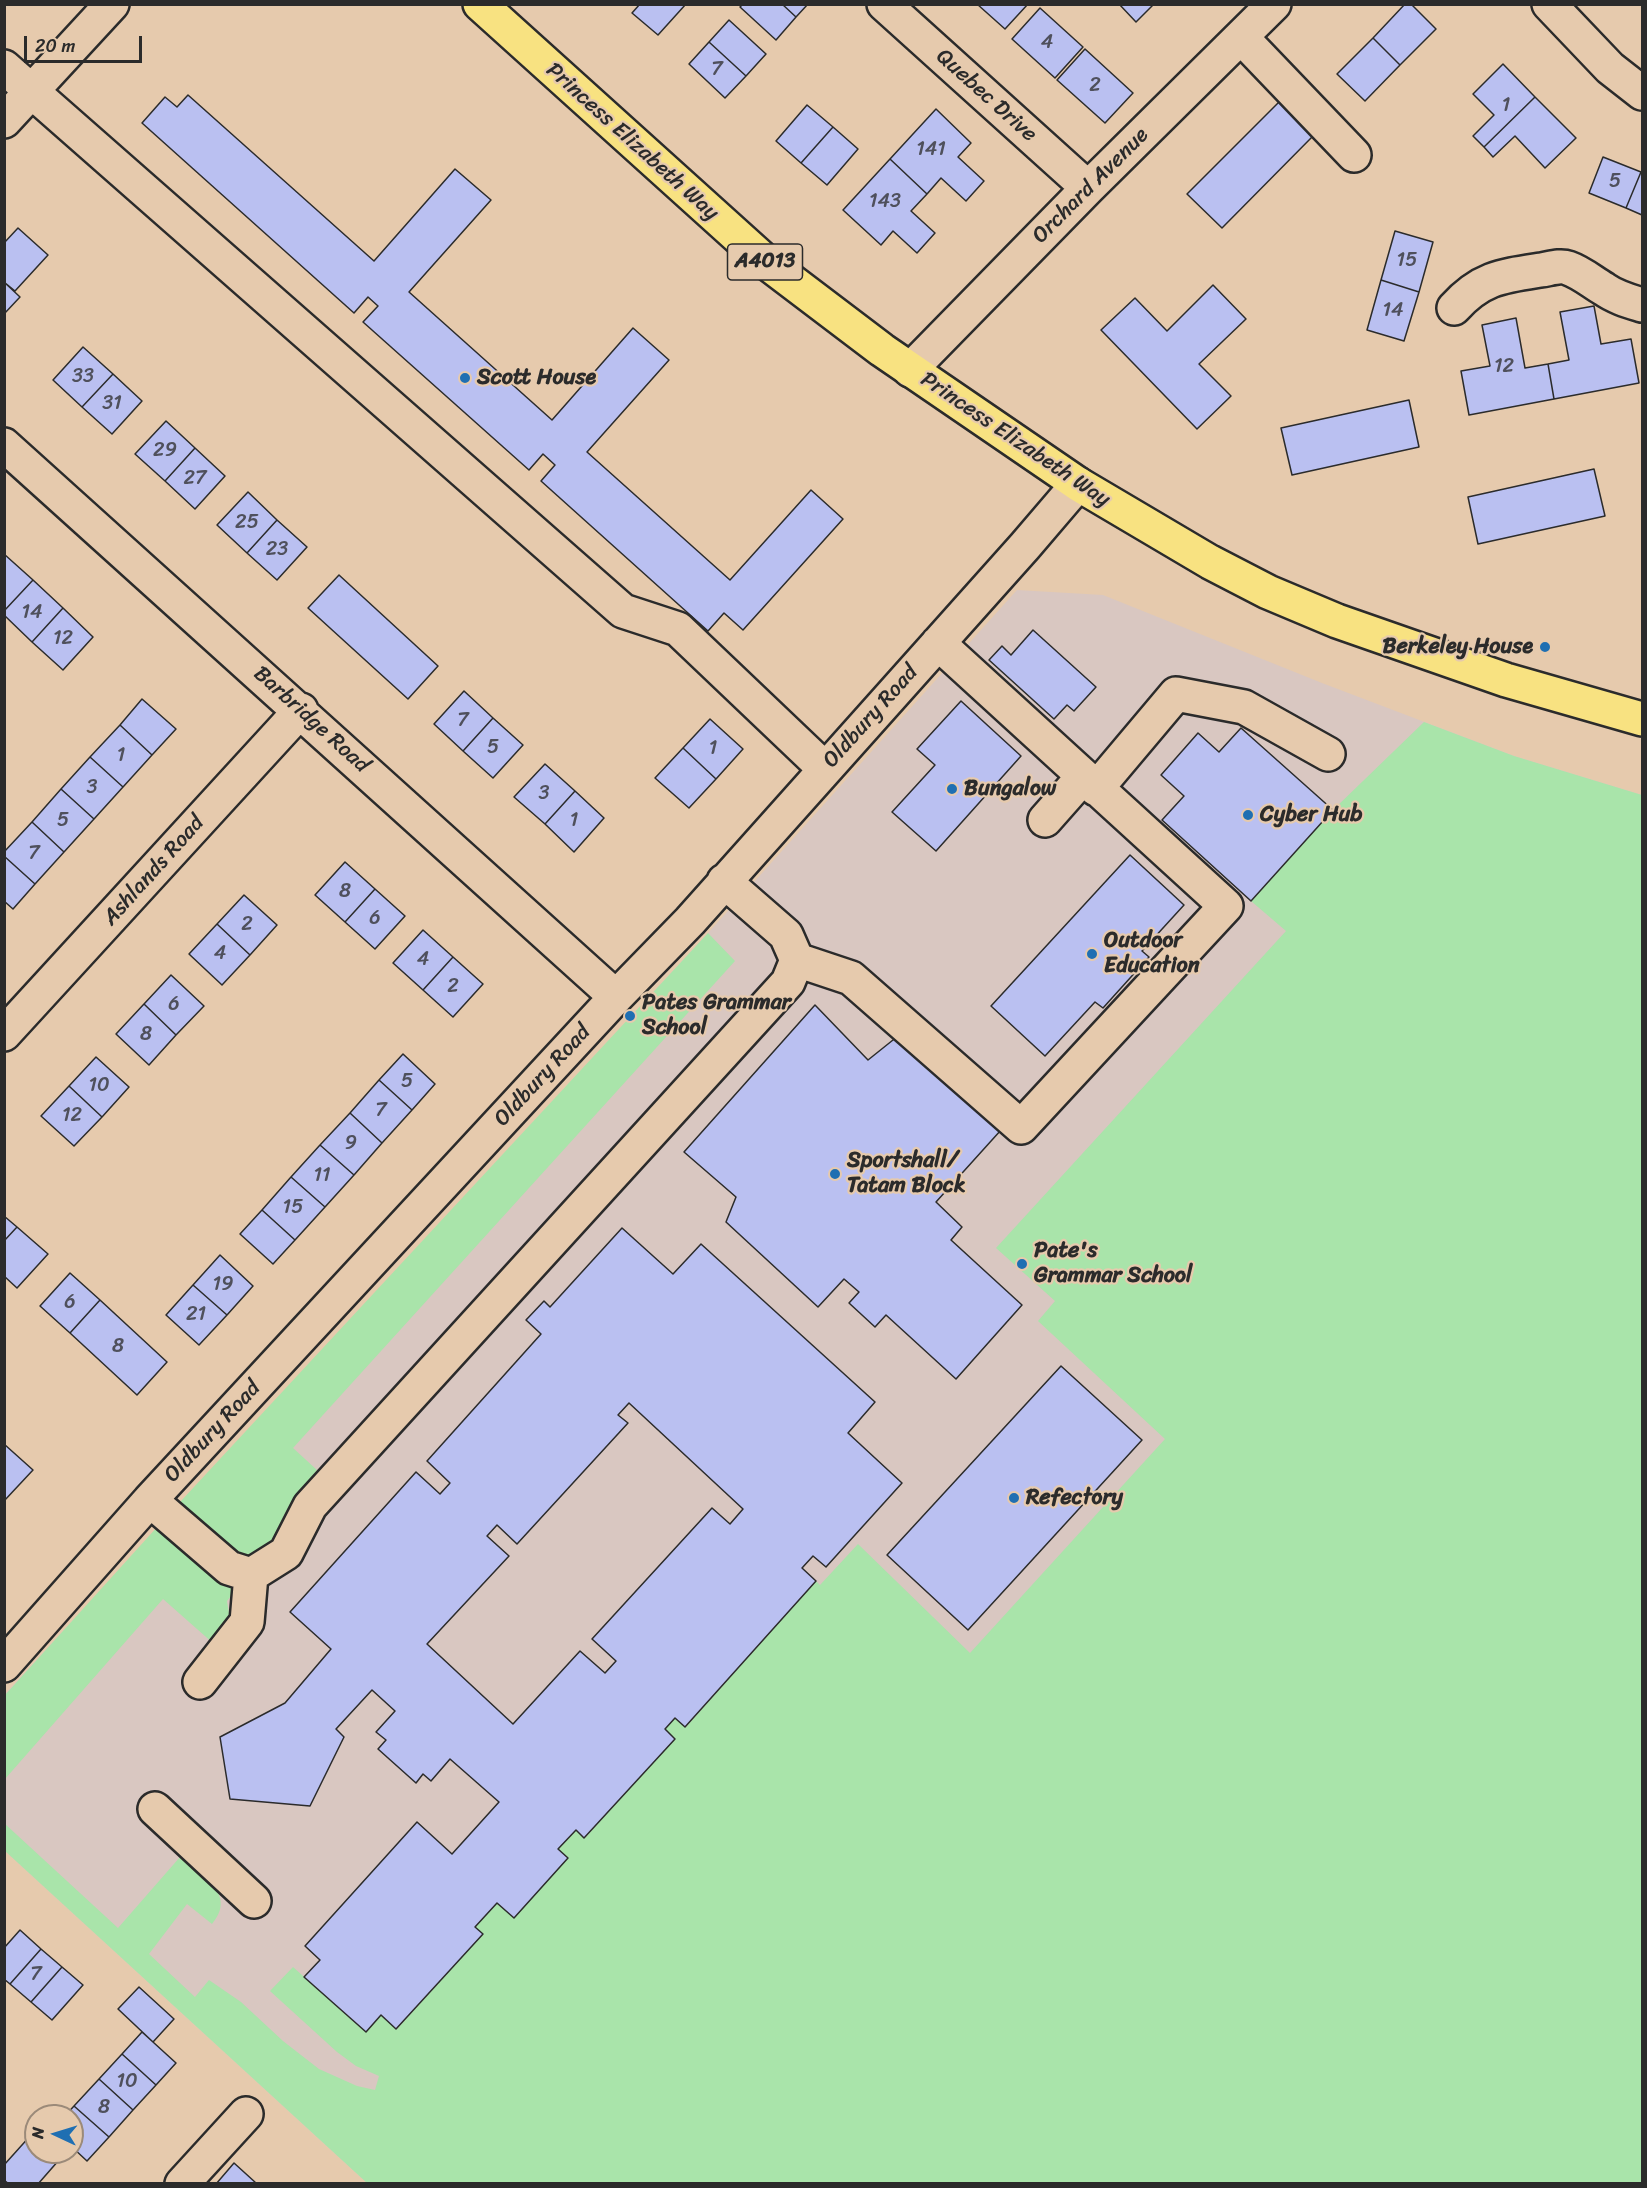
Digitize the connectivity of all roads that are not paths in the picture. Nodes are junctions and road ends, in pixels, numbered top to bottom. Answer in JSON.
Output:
{"nodes":[{"id":1,"x":112,"y":4,"type":"edge"},
{"id":2,"x":480,"y":4,"type":"edge"},
{"id":3,"x":884,"y":4,"type":"edge"},
{"id":4,"x":1274,"y":4,"type":"edge"},
{"id":5,"x":1549,"y":4,"type":"edge"},
{"id":6,"x":1241,"y":37,"type":"junction"},
{"id":7,"x":4,"y":67,"type":"edge"},
{"id":8,"x":32,"y":92,"type":"junction"},
{"id":9,"x":1642,"y":93,"type":"edge"},
{"id":10,"x":4,"y":121,"type":"edge"},
{"id":11,"x":1354,"y":154,"type":"dead end"},
{"id":12,"x":1088,"y":188,"type":"junction"},
{"id":13,"x":1642,"y":305,"type":"edge"},
{"id":14,"x":1454,"y":308,"type":"dead end"},
{"id":15,"x":910,"y":370,"type":"junction"},
{"id":16,"x":4,"y":445,"type":"edge"},
{"id":17,"x":1078,"y":484,"type":"junction"},
{"id":18,"x":938,"y":643,"type":"junction"},
{"id":19,"x":301,"y":710,"type":"junction"},
{"id":20,"x":1642,"y":719,"type":"edge"},
{"id":21,"x":1328,"y":754,"type":"dead end"},
{"id":22,"x":825,"y":769,"type":"junction"},
{"id":23,"x":1090,"y":783,"type":"junction"},
{"id":24,"x":1046,"y":820,"type":"dead end"},
{"id":25,"x":724,"y":882,"type":"junction"},
{"id":26,"x":797,"y":960,"type":"junction"},
{"id":27,"x":616,"y":997,"type":"junction"},
{"id":28,"x":5,"y":1031,"type":"edge"},
{"id":29,"x":150,"y":1500,"type":"junction"},
{"id":30,"x":251,"y":1575,"type":"junction"},
{"id":31,"x":4,"y":1665,"type":"edge"},
{"id":32,"x":200,"y":1682,"type":"dead end"},
{"id":33,"x":155,"y":1809,"type":"dead end"},
{"id":34,"x":254,"y":1901,"type":"dead end"},
{"id":35,"x":246,"y":2114,"type":"dead end"},
{"id":36,"x":183,"y":2184,"type":"edge"}],
"edges":[{"from":1,"to":8,"type":"street"},
{"from":2,"to":15,"type":"main road","name":"Princess Elizabeth Way","number":"A4013"},
{"from":3,"to":12,"type":"street","name":"Quebec Drive"},
{"from":4,"to":6,"type":"street","name":"Orchard Avenue"},
{"from":5,"to":9,"type":"street"},
{"from":6,"to":11,"type":"street"},
{"from":6,"to":12,"type":"street","name":"Orchard Avenue"},
{"from":7,"to":8,"type":"street"},
{"from":8,"to":10,"type":"street"},
{"from":8,"to":22,"type":"street"},
{"from":12,"to":15,"type":"street","name":"Orchard Avenue"},
{"from":13,"to":14,"type":"street"},
{"from":15,"to":17,"type":"main road","name":"Princess Elizabeth Way","number":"A4013"},
{"from":16,"to":19,"type":"street","name":"Barbridge Road"},
{"from":17,"to":18,"type":"street","name":"Oldbury Road"},
{"from":17,"to":20,"type":"main road","name":"Princess Elizabeth Way","number":"A4013"},
{"from":18,"to":22,"type":"street","name":"Oldbury Road"},
{"from":18,"to":23,"type":"street"},
{"from":19,"to":27,"type":"street","name":"Barbridge Road"},
{"from":19,"to":28,"type":"street","name":"Ashlands Road"},
{"from":21,"to":23,"type":"street"},
{"from":22,"to":25,"type":"street","name":"Oldbury Road"},
{"from":23,"to":24,"type":"street"},
{"from":23,"to":26,"type":"street"},
{"from":25,"to":26,"type":"street"},
{"from":25,"to":27,"type":"street","name":"Oldbury Road"},
{"from":26,"to":30,"type":"street"},
{"from":27,"to":29,"type":"street","name":"Oldbury Road"},
{"from":29,"to":30,"type":"street"},
{"from":29,"to":31,"type":"street","name":"Oldbury Road"},
{"from":30,"to":32,"type":"street"},
{"from":33,"to":34,"type":"street"},
{"from":35,"to":36,"type":"street"}]}
